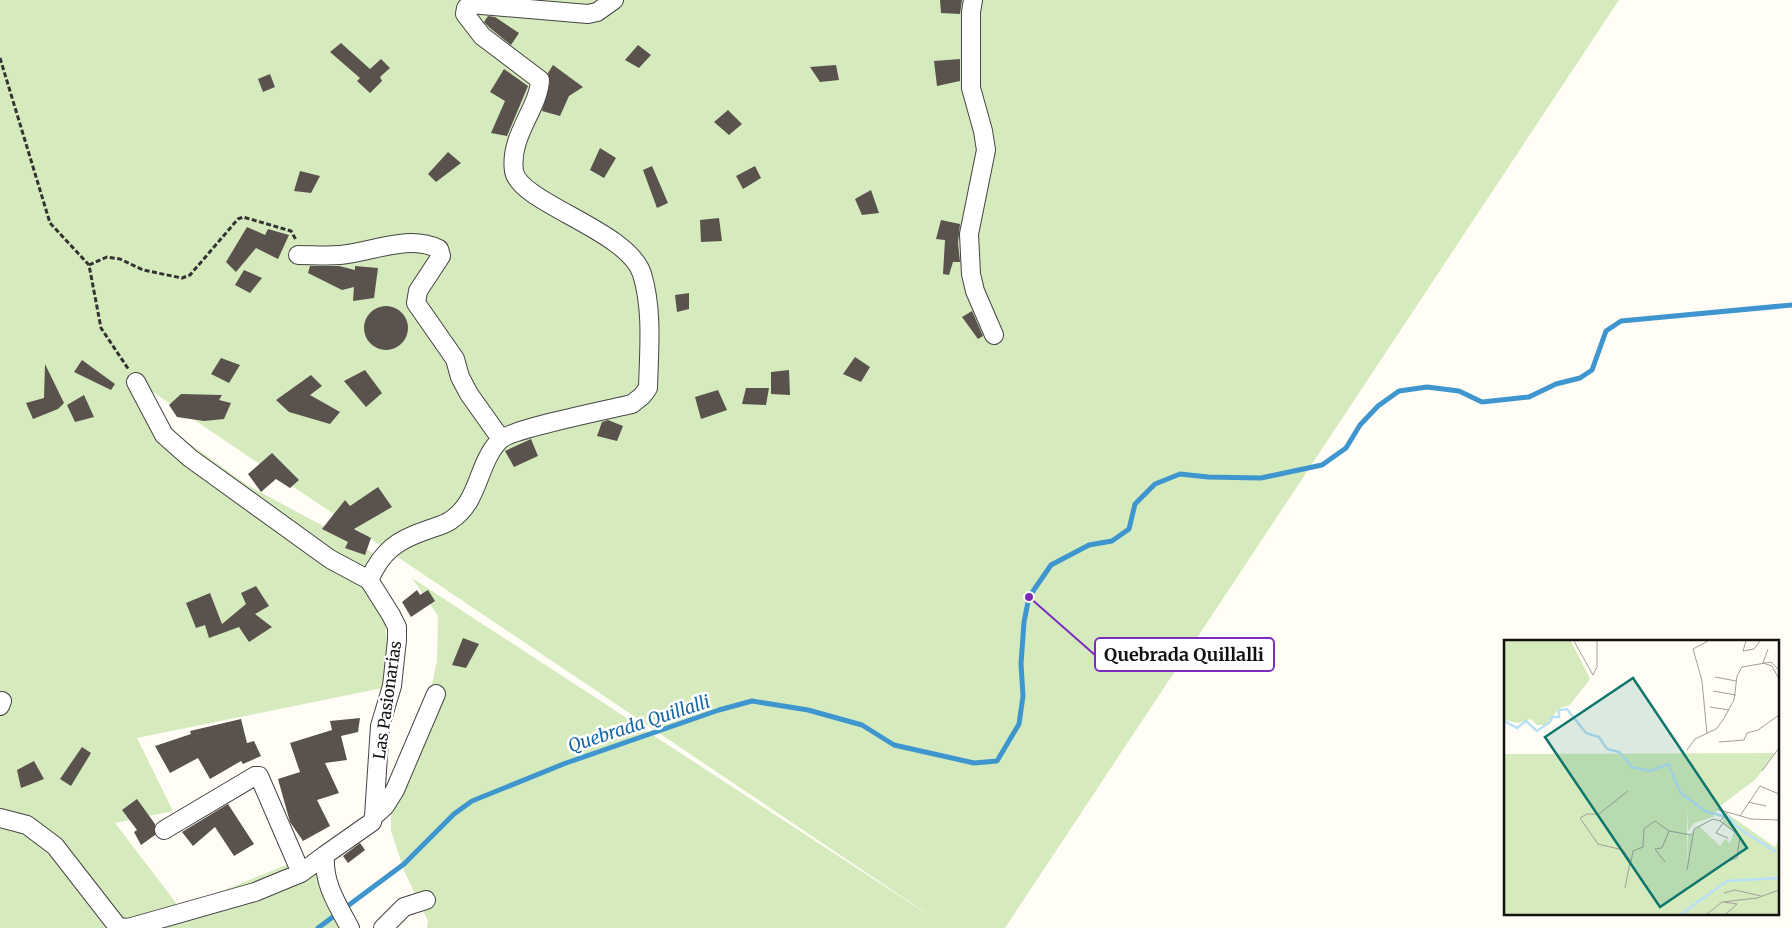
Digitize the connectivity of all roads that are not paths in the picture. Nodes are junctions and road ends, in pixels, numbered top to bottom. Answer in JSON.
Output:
{"nodes":[{"id":1,"x":614,"y":0,"type":"edge"},
{"id":2,"x":973,"y":0,"type":"edge"},
{"id":3,"x":468,"y":2,"type":"edge"},
{"id":4,"x":298,"y":256,"type":"road end"},
{"id":5,"x":994,"y":334,"type":"dead end"},
{"id":6,"x":136,"y":382,"type":"road end"},
{"id":7,"x":501,"y":439,"type":"junction"},
{"id":8,"x":369,"y":580,"type":"junction"},
{"id":9,"x":436,"y":694,"type":"dead end"},
{"id":10,"x":374,"y":816,"type":"junction"},
{"id":11,"x":0,"y":818,"type":"edge"},
{"id":12,"x":164,"y":830,"type":"dead end"},
{"id":13,"x":325,"y":855,"type":"junction"},
{"id":14,"x":301,"y":873,"type":"junction"},
{"id":15,"x":426,"y":900,"type":"dead end"},
{"id":16,"x":350,"y":928,"type":"edge"},
{"id":17,"x":383,"y":928,"type":"edge"}],
"edges":[{"from":1,"to":3,"type":"street"},
{"from":2,"to":5,"type":"street"},
{"from":3,"to":7,"type":"street"},
{"from":4,"to":7,"type":"street"},
{"from":6,"to":8,"type":"street"},
{"from":7,"to":8,"type":"street"},
{"from":8,"to":10,"type":"street","name":"Las Pasionarias"},
{"from":9,"to":10,"type":"street"},
{"from":10,"to":13,"type":"street"},
{"from":11,"to":14,"type":"street"},
{"from":12,"to":14,"type":"street"},
{"from":13,"to":14,"type":"street"},
{"from":13,"to":16,"type":"street"},
{"from":15,"to":17,"type":"street"}]}
